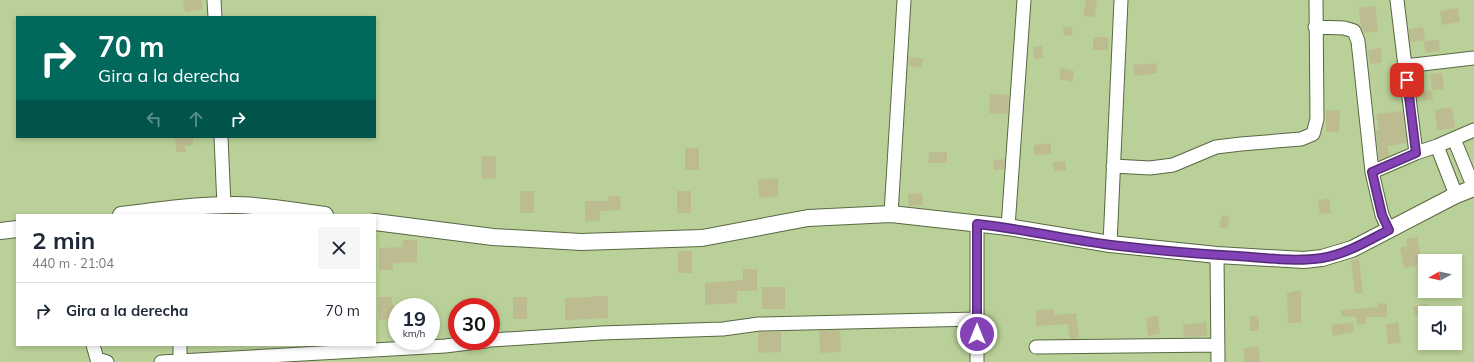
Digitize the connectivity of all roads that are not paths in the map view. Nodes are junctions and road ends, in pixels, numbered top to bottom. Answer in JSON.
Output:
{"nodes":[{"id":1,"x":214,"y":0,"type":"edge"},
{"id":2,"x":904,"y":0,"type":"edge"},
{"id":3,"x":1024,"y":0,"type":"edge"},
{"id":4,"x":1121,"y":0,"type":"edge"},
{"id":5,"x":1318,"y":0,"type":"edge"},
{"id":6,"x":1397,"y":0,"type":"edge"},
{"id":7,"x":215,"y":16,"type":"edge"},
{"id":8,"x":1315,"y":27,"type":"junction"},
{"id":9,"x":1474,"y":58,"type":"edge"},
{"id":10,"x":1405,"y":66,"type":"junction"},
{"id":11,"x":1474,"y":130,"type":"edge"},
{"id":12,"x":221,"y":138,"type":"edge"},
{"id":13,"x":1454,"y":139,"type":"junction"},
{"id":14,"x":1437,"y":146,"type":"junction"},
{"id":15,"x":1416,"y":153,"type":"junction"},
{"id":16,"x":1113,"y":166,"type":"junction"},
{"id":17,"x":1372,"y":172,"type":"junction"},
{"id":18,"x":1474,"y":188,"type":"edge"},
{"id":19,"x":1456,"y":195,"type":"junction"},
{"id":20,"x":224,"y":206,"type":"junction"},
{"id":21,"x":176,"y":212,"type":"edge"},
{"id":22,"x":271,"y":212,"type":"edge"},
{"id":23,"x":139,"y":214,"type":"edge"},
{"id":24,"x":308,"y":214,"type":"edge"},
{"id":25,"x":891,"y":214,"type":"junction"},
{"id":26,"x":376,"y":222,"type":"edge"},
{"id":27,"x":977,"y":224,"type":"junction"},
{"id":28,"x":1008,"y":227,"type":"junction"},
{"id":29,"x":16,"y":229,"type":"edge"},
{"id":30,"x":1389,"y":230,"type":"junction"},
{"id":31,"x":0,"y":232,"type":"edge"},
{"id":32,"x":1110,"y":244,"type":"junction"},
{"id":33,"x":1217,"y":255,"type":"junction"},
{"id":34,"x":977,"y":319,"type":"junction"},
{"id":35,"x":500,"y":339,"type":"edge"},
{"id":36,"x":1218,"y":345,"type":"junction"},
{"id":37,"x":93,"y":346,"type":"edge"},
{"id":38,"x":180,"y":346,"type":"edge"},
{"id":39,"x":448,"y":346,"type":"edge"},
{"id":40,"x":1036,"y":347,"type":"dead end"},
{"id":41,"x":272,"y":354,"type":"edge"},
{"id":42,"x":180,"y":361,"type":"edge"},
{"id":43,"x":107,"y":362,"type":"edge"},
{"id":44,"x":161,"y":362,"type":"edge"},
{"id":45,"x":977,"y":362,"type":"edge"},
{"id":46,"x":1218,"y":362,"type":"edge"}],
"edges":[{"from":1,"to":7,"type":"street"},
{"from":2,"to":25,"type":"street"},
{"from":3,"to":28,"type":"street"},
{"from":4,"to":16,"type":"street"},
{"from":5,"to":8,"type":"street"},
{"from":6,"to":10,"type":"street"},
{"from":8,"to":16,"type":"street"},
{"from":8,"to":17,"type":"street"},
{"from":9,"to":10,"type":"street"},
{"from":10,"to":15,"type":"street"},
{"from":11,"to":13,"type":"street"},
{"from":12,"to":20,"type":"street"},
{"from":13,"to":14,"type":"street"},
{"from":13,"to":18,"type":"street"},
{"from":14,"to":15,"type":"street"},
{"from":14,"to":19,"type":"street"},
{"from":15,"to":17,"type":"street"},
{"from":16,"to":32,"type":"street"},
{"from":17,"to":30,"type":"street"},
{"from":18,"to":19,"type":"street"},
{"from":19,"to":30,"type":"street"},
{"from":20,"to":21,"type":"street"},
{"from":20,"to":22,"type":"street"},
{"from":21,"to":23,"type":"street"},
{"from":22,"to":24,"type":"street"},
{"from":25,"to":26,"type":"street"},
{"from":25,"to":27,"type":"street"},
{"from":27,"to":28,"type":"street"},
{"from":27,"to":34,"type":"street"},
{"from":28,"to":32,"type":"street"},
{"from":29,"to":31,"type":"street"},
{"from":30,"to":33,"type":"street"},
{"from":32,"to":33,"type":"street"},
{"from":33,"to":36,"type":"street"},
{"from":34,"to":35,"type":"street"},
{"from":34,"to":45,"type":"street"},
{"from":36,"to":40,"type":"street"},
{"from":36,"to":46,"type":"street"},
{"from":37,"to":43,"type":"street"},
{"from":38,"to":42,"type":"street"},
{"from":39,"to":41,"type":"street"},
{"from":41,"to":42,"type":"street"},
{"from":42,"to":44,"type":"street"}]}
